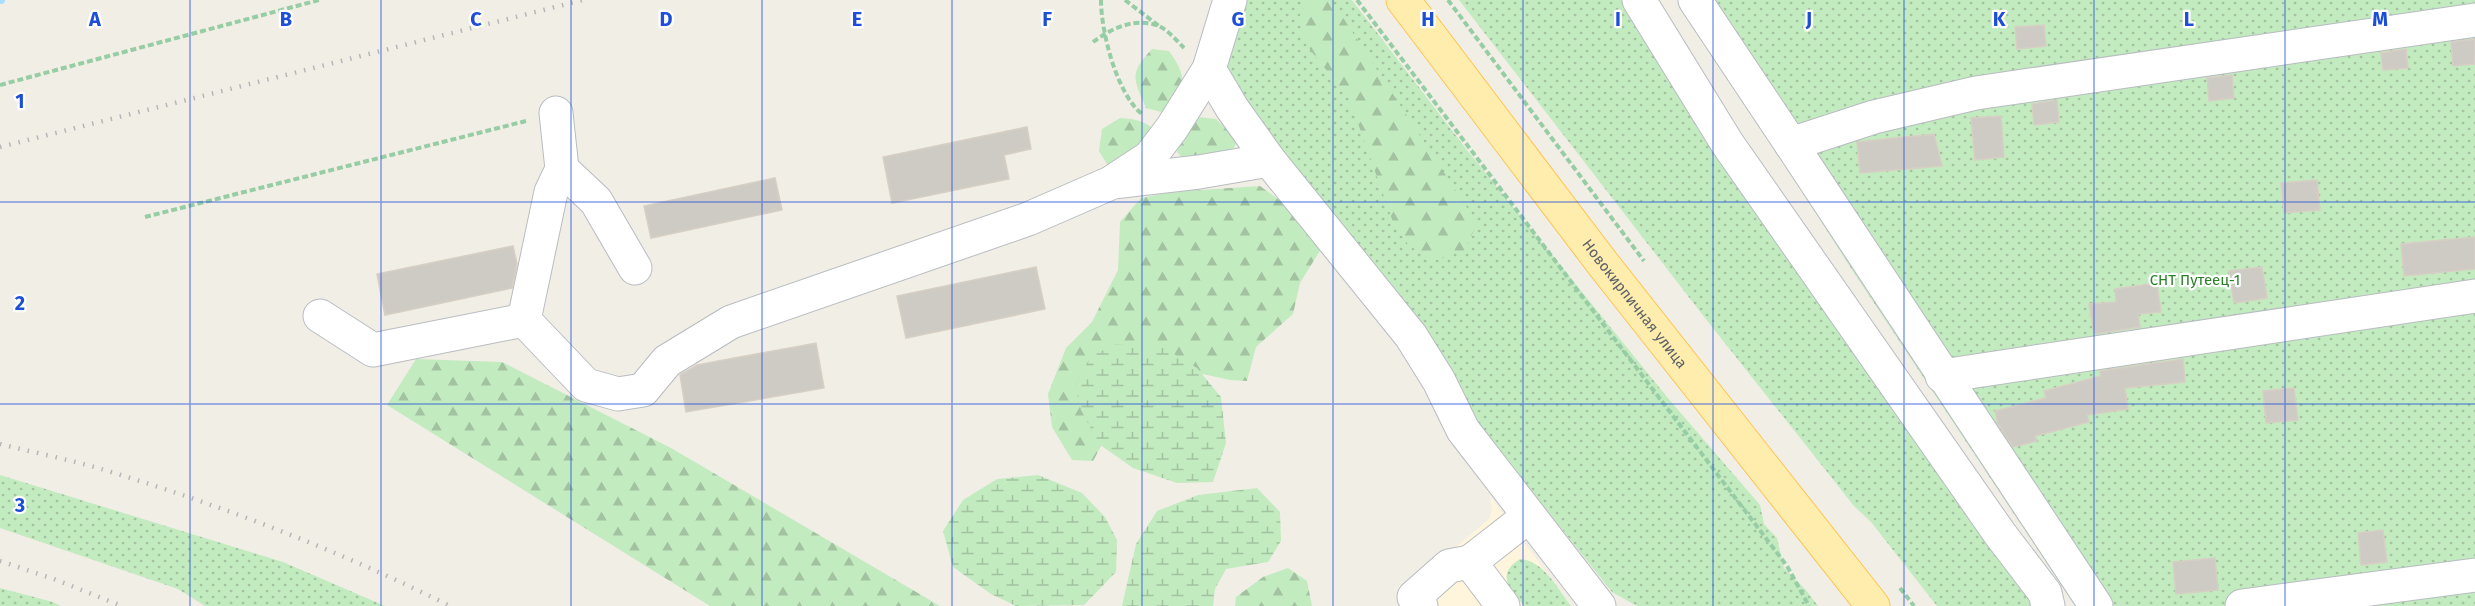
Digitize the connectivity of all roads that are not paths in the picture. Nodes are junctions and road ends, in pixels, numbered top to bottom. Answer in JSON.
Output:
{"nodes":[{"id":1,"x":1230,"y":0,"type":"edge"},
{"id":2,"x":1403,"y":0,"type":"edge"},
{"id":3,"x":1639,"y":0,"type":"edge"},
{"id":4,"x":1695,"y":0,"type":"edge"},
{"id":5,"x":2475,"y":20,"type":"edge"},
{"id":6,"x":1209,"y":69,"type":"junction"},
{"id":7,"x":556,"y":113,"type":"road end"},
{"id":8,"x":1791,"y":144,"type":"junction"},
{"id":9,"x":1269,"y":159,"type":"junction"},
{"id":10,"x":562,"y":169,"type":"junction"},
{"id":11,"x":1113,"y":182,"type":"junction"},
{"id":12,"x":635,"y":268,"type":"dead end"},
{"id":13,"x":2475,"y":296,"type":"edge"},
{"id":14,"x":320,"y":315,"type":"dead end"},
{"id":15,"x":524,"y":320,"type":"junction"},
{"id":16,"x":1942,"y":376,"type":"junction"},
{"id":17,"x":1528,"y":516,"type":"junction"},
{"id":18,"x":1470,"y":562,"type":"junction"},
{"id":19,"x":2475,"y":575,"type":"edge"},
{"id":20,"x":1420,"y":606,"type":"edge"},
{"id":21,"x":1503,"y":606,"type":"edge"},
{"id":22,"x":1599,"y":606,"type":"edge"},
{"id":23,"x":1873,"y":606,"type":"edge"},
{"id":24,"x":2048,"y":606,"type":"edge"},
{"id":25,"x":2096,"y":606,"type":"edge"},
{"id":26,"x":2242,"y":606,"type":"edge"}],
"edges":[{"from":1,"to":6,"type":"street"},
{"from":2,"to":23,"type":"main road","name":"Новокирпичная улица"},
{"from":3,"to":24,"type":"street"},
{"from":4,"to":8,"type":"street"},
{"from":5,"to":8,"type":"street"},
{"from":6,"to":9,"type":"street"},
{"from":6,"to":11,"type":"street"},
{"from":7,"to":10,"type":"street"},
{"from":8,"to":16,"type":"street"},
{"from":9,"to":11,"type":"street"},
{"from":9,"to":17,"type":"street"},
{"from":10,"to":12,"type":"street"},
{"from":10,"to":15,"type":"street"},
{"from":11,"to":15,"type":"street"},
{"from":13,"to":16,"type":"street"},
{"from":14,"to":15,"type":"street"},
{"from":16,"to":25,"type":"street"},
{"from":17,"to":18,"type":"street"},
{"from":17,"to":22,"type":"street"},
{"from":18,"to":20,"type":"street"},
{"from":18,"to":21,"type":"street"},
{"from":19,"to":26,"type":"street"}]}
